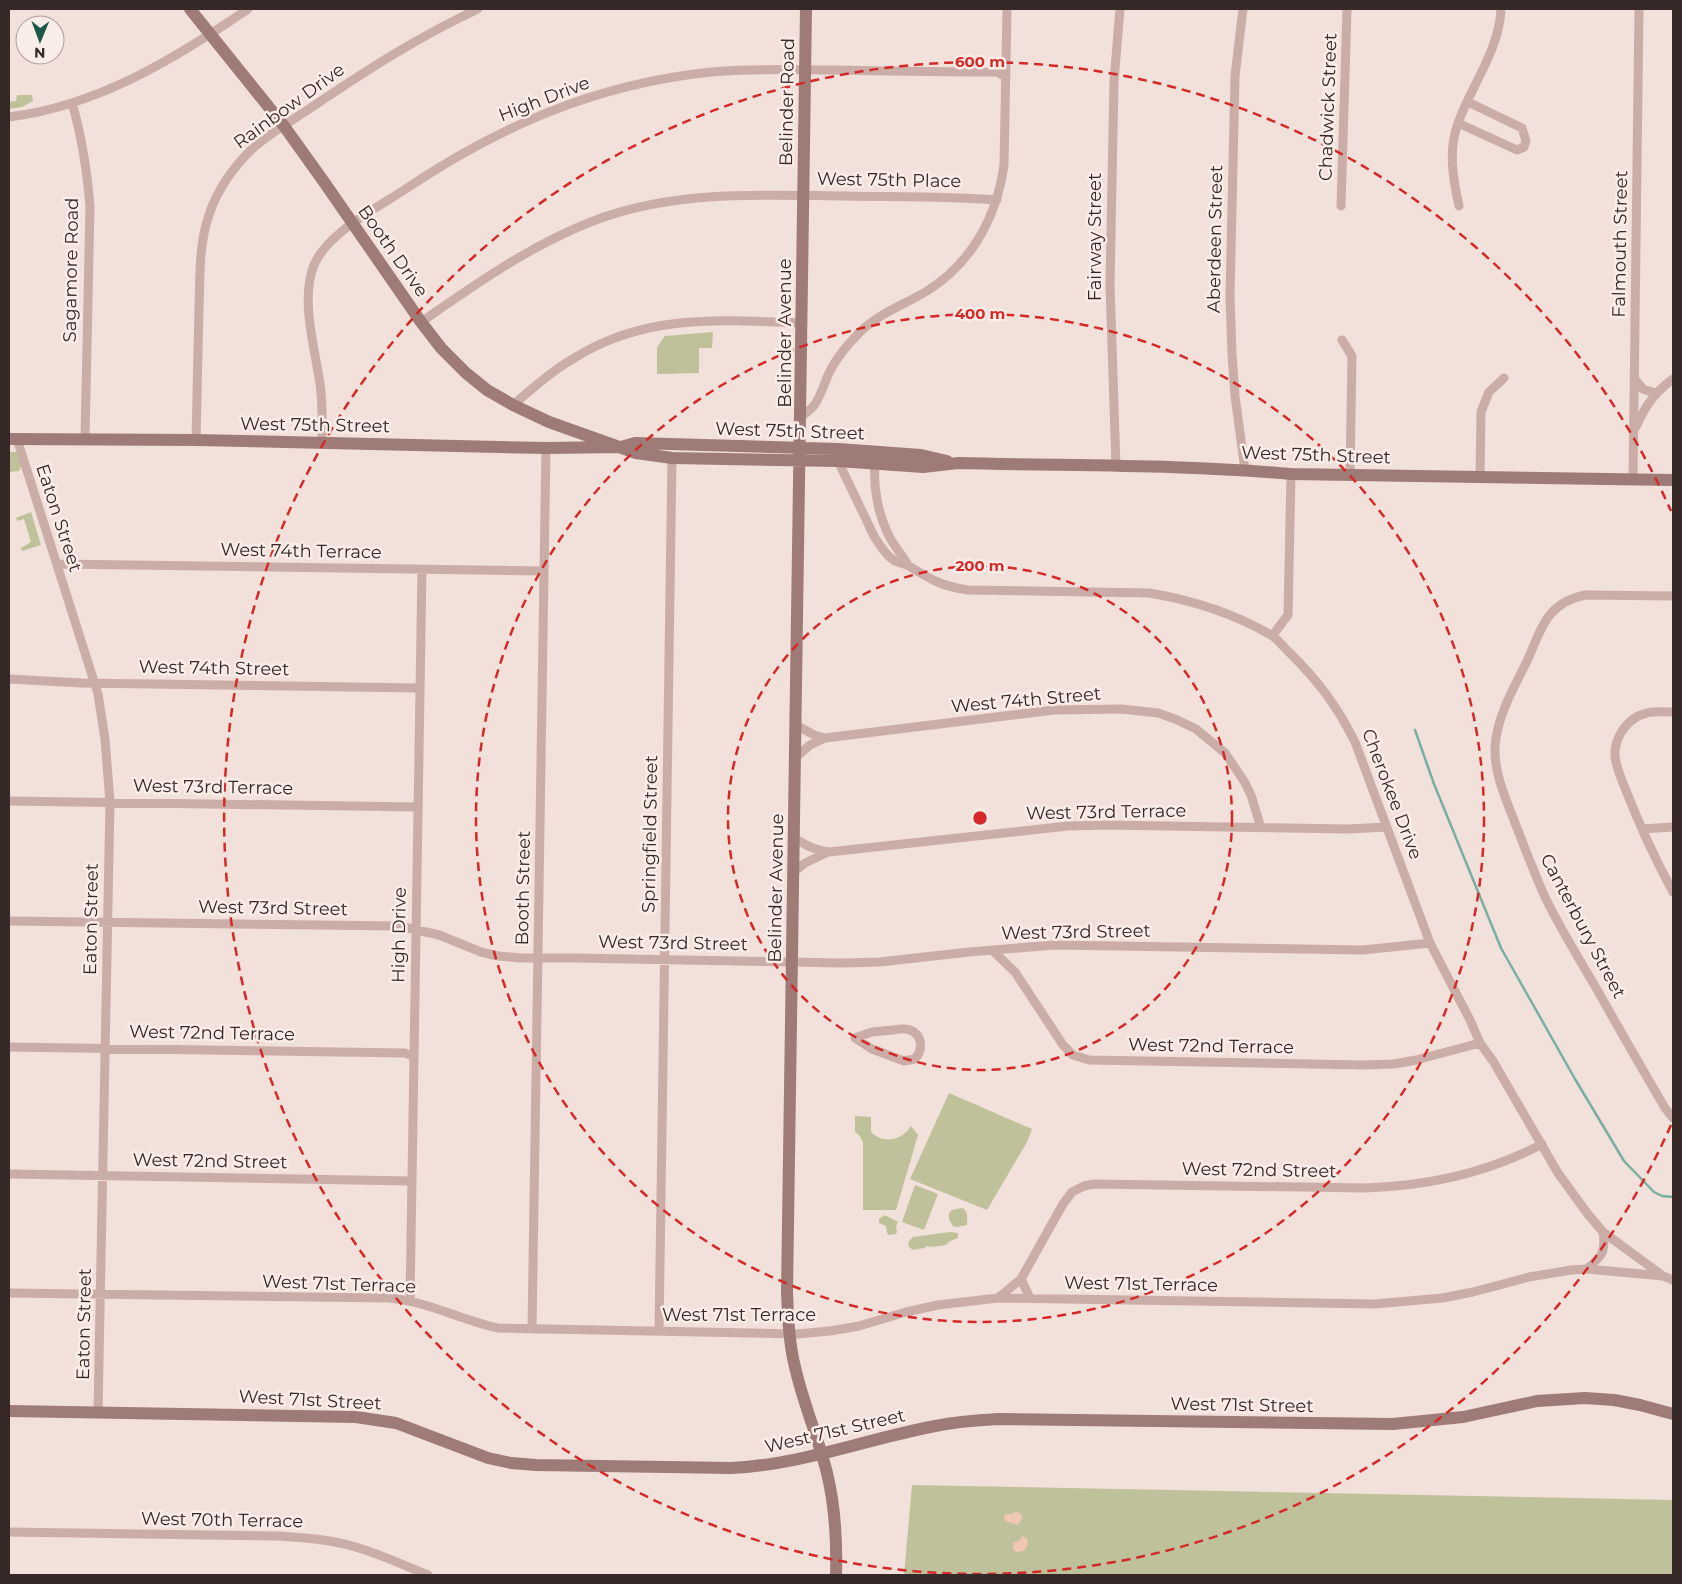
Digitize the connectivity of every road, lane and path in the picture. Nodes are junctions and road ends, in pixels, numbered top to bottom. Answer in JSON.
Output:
{"nodes":[{"id":1,"x":190,"y":9,"type":"edge"},
{"id":2,"x":248,"y":9,"type":"edge"},
{"id":3,"x":478,"y":9,"type":"edge"},
{"id":4,"x":806,"y":9,"type":"edge"},
{"id":5,"x":1007,"y":9,"type":"edge"},
{"id":6,"x":1120,"y":9,"type":"edge"},
{"id":7,"x":1243,"y":9,"type":"edge"},
{"id":8,"x":1347,"y":9,"type":"edge"},
{"id":9,"x":1502,"y":9,"type":"edge"},
{"id":10,"x":1639,"y":9,"type":"edge"},
{"id":11,"x":211,"y":34,"type":"junction"},
{"id":12,"x":805,"y":70,"type":"junction"},
{"id":13,"x":1006,"y":78,"type":"junction"},
{"id":14,"x":1468,"y":102,"type":"junction"},
{"id":15,"x":72,"y":103,"type":"junction"},
{"id":16,"x":9,"y":116,"type":"edge"},
{"id":17,"x":1458,"y":124,"type":"junction"},
{"id":18,"x":284,"y":126,"type":"junction"},
{"id":19,"x":803,"y":196,"type":"junction"},
{"id":20,"x":997,"y":200,"type":"junction"},
{"id":21,"x":1342,"y":206,"type":"dead end"},
{"id":22,"x":1459,"y":206,"type":"dead end"},
{"id":23,"x":353,"y":224,"type":"junction"},
{"id":24,"x":421,"y":322,"type":"junction"},
{"id":25,"x":802,"y":323,"type":"junction"},
{"id":26,"x":1342,"y":340,"type":"dead end"},
{"id":27,"x":1504,"y":378,"type":"dead end"},
{"id":28,"x":1673,"y":378,"type":"edge"},
{"id":29,"x":1635,"y":379,"type":"junction"},
{"id":30,"x":1655,"y":393,"type":"junction"},
{"id":31,"x":513,"y":405,"type":"junction"},
{"id":32,"x":802,"y":417,"type":"junction"},
{"id":33,"x":1634,"y":429,"type":"junction"},
{"id":34,"x":13,"y":439,"type":"edge"},
{"id":35,"x":85,"y":439,"type":"junction"},
{"id":36,"x":196,"y":440,"type":"junction"},
{"id":37,"x":322,"y":443,"type":"junction"},
{"id":38,"x":546,"y":448,"type":"junction"},
{"id":39,"x":621,"y":448,"type":"junction"},
{"id":40,"x":801,"y":454,"type":"junction"},
{"id":41,"x":672,"y":458,"type":"junction"},
{"id":42,"x":838,"y":461,"type":"junction"},
{"id":43,"x":874,"y":463,"type":"junction"},
{"id":44,"x":958,"y":463,"type":"junction"},
{"id":45,"x":1116,"y":466,"type":"junction"},
{"id":46,"x":1245,"y":470,"type":"junction"},
{"id":47,"x":1292,"y":474,"type":"junction"},
{"id":48,"x":1350,"y":475,"type":"junction"},
{"id":49,"x":1480,"y":477,"type":"junction"},
{"id":50,"x":1633,"y":480,"type":"junction"},
{"id":51,"x":1673,"y":480,"type":"edge"},
{"id":52,"x":57,"y":564,"type":"junction"},
{"id":53,"x":908,"y":565,"type":"junction"},
{"id":54,"x":422,"y":569,"type":"junction"},
{"id":55,"x":544,"y":571,"type":"junction"},
{"id":56,"x":1673,"y":596,"type":"edge"},
{"id":57,"x":1272,"y":636,"type":"junction"},
{"id":58,"x":9,"y":679,"type":"edge"},
{"id":59,"x":94,"y":682,"type":"junction"},
{"id":60,"x":419,"y":688,"type":"junction"},
{"id":61,"x":1673,"y":712,"type":"edge"},
{"id":62,"x":796,"y":725,"type":"junction"},
{"id":63,"x":825,"y":738,"type":"junction"},
{"id":64,"x":796,"y":757,"type":"junction"},
{"id":65,"x":9,"y":801,"type":"edge"},
{"id":66,"x":110,"y":802,"type":"junction"},
{"id":67,"x":418,"y":807,"type":"junction"},
{"id":68,"x":1386,"y":827,"type":"junction"},
{"id":69,"x":1673,"y":827,"type":"edge"},
{"id":70,"x":1261,"y":828,"type":"junction"},
{"id":71,"x":1642,"y":829,"type":"junction"},
{"id":72,"x":796,"y":839,"type":"junction"},
{"id":73,"x":829,"y":852,"type":"junction"},
{"id":74,"x":795,"y":870,"type":"junction"},
{"id":75,"x":1673,"y":892,"type":"edge"},
{"id":76,"x":9,"y":921,"type":"edge"},
{"id":77,"x":107,"y":922,"type":"junction"},
{"id":78,"x":416,"y":929,"type":"junction"},
{"id":79,"x":1430,"y":943,"type":"junction"},
{"id":80,"x":992,"y":950,"type":"junction"},
{"id":81,"x":538,"y":958,"type":"junction"},
{"id":82,"x":665,"y":959,"type":"junction"},
{"id":83,"x":792,"y":962,"type":"junction"},
{"id":84,"x":854,"y":1038,"type":"joint"},
{"id":85,"x":1480,"y":1043,"type":"junction"},
{"id":86,"x":9,"y":1047,"type":"edge"},
{"id":87,"x":105,"y":1048,"type":"junction"},
{"id":88,"x":414,"y":1058,"type":"junction"},
{"id":89,"x":1673,"y":1118,"type":"edge"},
{"id":90,"x":1542,"y":1144,"type":"junction"},
{"id":91,"x":9,"y":1174,"type":"edge"},
{"id":92,"x":102,"y":1175,"type":"junction"},
{"id":93,"x":411,"y":1181,"type":"junction"},
{"id":94,"x":1603,"y":1232,"type":"junction"},
{"id":95,"x":1586,"y":1269,"type":"junction"},
{"id":96,"x":1663,"y":1276,"type":"junction"},
{"id":97,"x":1021,"y":1279,"type":"junction"},
{"id":98,"x":1673,"y":1280,"type":"edge"},
{"id":99,"x":9,"y":1293,"type":"edge"},
{"id":100,"x":101,"y":1294,"type":"junction"},
{"id":101,"x":998,"y":1298,"type":"junction"},
{"id":102,"x":1030,"y":1298,"type":"junction"},
{"id":103,"x":410,"y":1301,"type":"junction"},
{"id":104,"x":532,"y":1329,"type":"junction"},
{"id":105,"x":659,"y":1331,"type":"junction"},
{"id":106,"x":790,"y":1334,"type":"junction"},
{"id":107,"x":9,"y":1411,"type":"edge"},
{"id":108,"x":98,"y":1412,"type":"junction"},
{"id":109,"x":1673,"y":1414,"type":"edge"},
{"id":110,"x":821,"y":1454,"type":"junction"},
{"id":111,"x":9,"y":1532,"type":"edge"},
{"id":112,"x":428,"y":1575,"type":"edge"},
{"id":113,"x":836,"y":1575,"type":"edge"}],
"edges":[{"from":1,"to":11,"type":"street","name":"Booth Drive"},
{"from":2,"to":11,"type":"street"},
{"from":3,"to":18,"type":"street","name":"Rainbow Drive"},
{"from":4,"to":12,"type":"street","name":"Belinder Road"},
{"from":5,"to":13,"type":"street"},
{"from":6,"to":45,"type":"street","name":"Fairway Street"},
{"from":7,"to":46,"type":"street","name":"Aberdeen Street"},
{"from":8,"to":21,"type":"street","name":"Chadwick Street"},
{"from":9,"to":14,"type":"street"},
{"from":10,"to":29,"type":"street","name":"Falmouth Street"},
{"from":11,"to":15,"type":"street"},
{"from":11,"to":18,"type":"street","name":"Booth Drive"},
{"from":12,"to":13,"type":"street","name":"High Drive"},
{"from":12,"to":19,"type":"street","name":"Belinder Road"},
{"from":12,"to":23,"type":"street","name":"High Drive"},
{"from":13,"to":20,"type":"street"},
{"from":14,"to":17,"type":"street"},
{"from":14,"to":17,"type":"street"},
{"from":15,"to":16,"type":"street"},
{"from":15,"to":35,"type":"street","name":"Sagamore Road"},
{"from":17,"to":22,"type":"street"},
{"from":18,"to":23,"type":"street","name":"Booth Drive"},
{"from":18,"to":36,"type":"street","name":"Rainbow Drive"},
{"from":19,"to":20,"type":"street","name":"West 75th Place"},
{"from":19,"to":24,"type":"street","name":"West 75th Place"},
{"from":19,"to":25,"type":"street","name":"Belinder Avenue"},
{"from":20,"to":32,"type":"street"},
{"from":23,"to":24,"type":"street","name":"Booth Drive"},
{"from":23,"to":37,"type":"street","name":"High Drive"},
{"from":24,"to":31,"type":"street","name":"Booth Drive"},
{"from":25,"to":31,"type":"street"},
{"from":25,"to":32,"type":"street","name":"Belinder Avenue"},
{"from":26,"to":48,"type":"street"},
{"from":27,"to":49,"type":"street"},
{"from":28,"to":30,"type":"street"},
{"from":29,"to":30,"type":"street"},
{"from":29,"to":33,"type":"street","name":"Falmouth Street"},
{"from":30,"to":33,"type":"street"},
{"from":31,"to":39,"type":"street","name":"Booth Drive"},
{"from":32,"to":40,"type":"street","name":"Belinder Avenue"},
{"from":33,"to":50,"type":"street","name":"Falmouth Street"},
{"from":34,"to":35,"type":"street","name":"West 75th Street"},
{"from":34,"to":52,"type":"street","name":"Eaton Street"},
{"from":35,"to":36,"type":"street","name":"West 75th Street"},
{"from":36,"to":37,"type":"street","name":"West 75th Street"},
{"from":37,"to":38,"type":"street","name":"West 75th Street"},
{"from":38,"to":39,"type":"street","name":"West 75th Street"},
{"from":38,"to":55,"type":"street","name":"Booth Street"},
{"from":39,"to":40,"type":"street","name":"West 75th Street"},
{"from":39,"to":41,"type":"street","name":"West 75th Street"},
{"from":40,"to":41,"type":"street","name":"West 75th Street"},
{"from":40,"to":42,"type":"street","name":"West 75th Street"},
{"from":40,"to":44,"type":"street","name":"West 75th Street"},
{"from":40,"to":62,"type":"street","name":"Belinder Avenue"},
{"from":41,"to":82,"type":"street","name":"Springfield Street"},
{"from":42,"to":43,"type":"street","name":"West 75th Street"},
{"from":42,"to":53,"type":"street","name":"Cherokee Drive"},
{"from":43,"to":44,"type":"street","name":"West 75th Street"},
{"from":43,"to":53,"type":"street","name":"Cherokee Drive"},
{"from":44,"to":45,"type":"street","name":"West 75th Street"},
{"from":45,"to":46,"type":"street","name":"West 75th Street"},
{"from":46,"to":47,"type":"street","name":"West 75th Street"},
{"from":47,"to":48,"type":"street","name":"West 75th Street"},
{"from":47,"to":57,"type":"street"},
{"from":48,"to":49,"type":"street","name":"West 75th Street"},
{"from":49,"to":50,"type":"street","name":"West 75th Street"},
{"from":50,"to":51,"type":"street","name":"West 75th Street"},
{"from":52,"to":54,"type":"street","name":"West 74th Terrace"},
{"from":52,"to":59,"type":"street","name":"Eaton Street"},
{"from":53,"to":57,"type":"street","name":"Cherokee Drive"},
{"from":54,"to":55,"type":"street","name":"West 74th Terrace"},
{"from":54,"to":60,"type":"street","name":"High Drive"},
{"from":55,"to":81,"type":"street","name":"Booth Street"},
{"from":56,"to":89,"type":"street","name":"Canterbury Street"},
{"from":57,"to":68,"type":"street","name":"Cherokee Drive"},
{"from":58,"to":59,"type":"street","name":"West 74th Street"},
{"from":59,"to":60,"type":"street","name":"West 74th Street"},
{"from":59,"to":66,"type":"street","name":"Eaton Street"},
{"from":60,"to":67,"type":"street","name":"High Drive"},
{"from":61,"to":71,"type":"street"},
{"from":62,"to":63,"type":"street","name":"West 74th Street"},
{"from":62,"to":64,"type":"street","name":"Belinder Avenue"},
{"from":63,"to":64,"type":"street","name":"West 74th Street"},
{"from":63,"to":70,"type":"street","name":"West 74th Street"},
{"from":64,"to":72,"type":"street","name":"Belinder Avenue"},
{"from":65,"to":66,"type":"street","name":"West 73rd Terrace"},
{"from":66,"to":67,"type":"street","name":"West 73rd Terrace"},
{"from":66,"to":77,"type":"street","name":"Eaton Street"},
{"from":67,"to":78,"type":"street","name":"High Drive"},
{"from":68,"to":70,"type":"street","name":"West 73rd Terrace"},
{"from":68,"to":79,"type":"street","name":"Cherokee Drive"},
{"from":69,"to":71,"type":"street"},
{"from":70,"to":73,"type":"street","name":"West 73rd Terrace"},
{"from":71,"to":75,"type":"street"},
{"from":72,"to":73,"type":"street","name":"West 73rd Terrace"},
{"from":72,"to":74,"type":"street","name":"Belinder Avenue"},
{"from":73,"to":74,"type":"street","name":"West 73rd Terrace"},
{"from":74,"to":83,"type":"street","name":"Belinder Avenue"},
{"from":76,"to":77,"type":"street","name":"West 73rd Street"},
{"from":77,"to":78,"type":"street","name":"West 73rd Street"},
{"from":77,"to":87,"type":"street","name":"Eaton Street"},
{"from":78,"to":81,"type":"street","name":"West 73rd Street"},
{"from":78,"to":88,"type":"street","name":"High Drive"},
{"from":79,"to":80,"type":"street","name":"West 73rd Street"},
{"from":79,"to":85,"type":"street","name":"Cherokee Drive"},
{"from":80,"to":83,"type":"street","name":"West 73rd Street"},
{"from":80,"to":85,"type":"street","name":"West 72nd Terrace"},
{"from":81,"to":82,"type":"street","name":"West 73rd Street"},
{"from":81,"to":104,"type":"street","name":"Booth Street"},
{"from":82,"to":83,"type":"street","name":"West 73rd Street"},
{"from":82,"to":105,"type":"street","name":"Springfield Street"},
{"from":83,"to":106,"type":"street","name":"Belinder Avenue"},
{"from":84,"to":84,"type":"street"},
{"from":85,"to":90,"type":"street","name":"Cherokee Drive"},
{"from":86,"to":87,"type":"street","name":"West 72nd Terrace"},
{"from":87,"to":88,"type":"street","name":"West 72nd Terrace"},
{"from":87,"to":92,"type":"street","name":"Eaton Street"},
{"from":88,"to":93,"type":"street","name":"High Drive"},
{"from":90,"to":94,"type":"street","name":"Cherokee Drive"},
{"from":90,"to":97,"type":"street","name":"West 72nd Street"},
{"from":91,"to":92,"type":"street","name":"West 72nd Street"},
{"from":92,"to":93,"type":"street","name":"West 72nd Street"},
{"from":92,"to":100,"type":"street","name":"Eaton Street"},
{"from":93,"to":103,"type":"street","name":"High Drive"},
{"from":94,"to":95,"type":"street"},
{"from":94,"to":96,"type":"street","name":"Cherokee Drive"},
{"from":95,"to":96,"type":"street","name":"West 71st Terrace"},
{"from":95,"to":102,"type":"street","name":"West 71st Terrace"},
{"from":96,"to":98,"type":"street","name":"Cherokee Drive"},
{"from":97,"to":101,"type":"street","name":"West 72nd Street"},
{"from":97,"to":102,"type":"street"},
{"from":99,"to":100,"type":"street","name":"West 71st Terrace"},
{"from":100,"to":103,"type":"street","name":"West 71st Terrace"},
{"from":100,"to":108,"type":"street","name":"Eaton Street"},
{"from":101,"to":102,"type":"street","name":"West 71st Terrace"},
{"from":101,"to":106,"type":"street","name":"West 71st Terrace"},
{"from":103,"to":104,"type":"street","name":"West 71st Terrace"},
{"from":104,"to":105,"type":"street","name":"West 71st Terrace"},
{"from":105,"to":106,"type":"street","name":"West 71st Terrace"},
{"from":106,"to":110,"type":"street","name":"Belinder Avenue"},
{"from":107,"to":108,"type":"street","name":"West 71st Street"},
{"from":108,"to":110,"type":"street","name":"West 71st Street"},
{"from":109,"to":110,"type":"street","name":"West 71st Street"},
{"from":110,"to":113,"type":"street","name":"Belinder Avenue"},
{"from":111,"to":112,"type":"street","name":"West 70th Terrace"}]}
